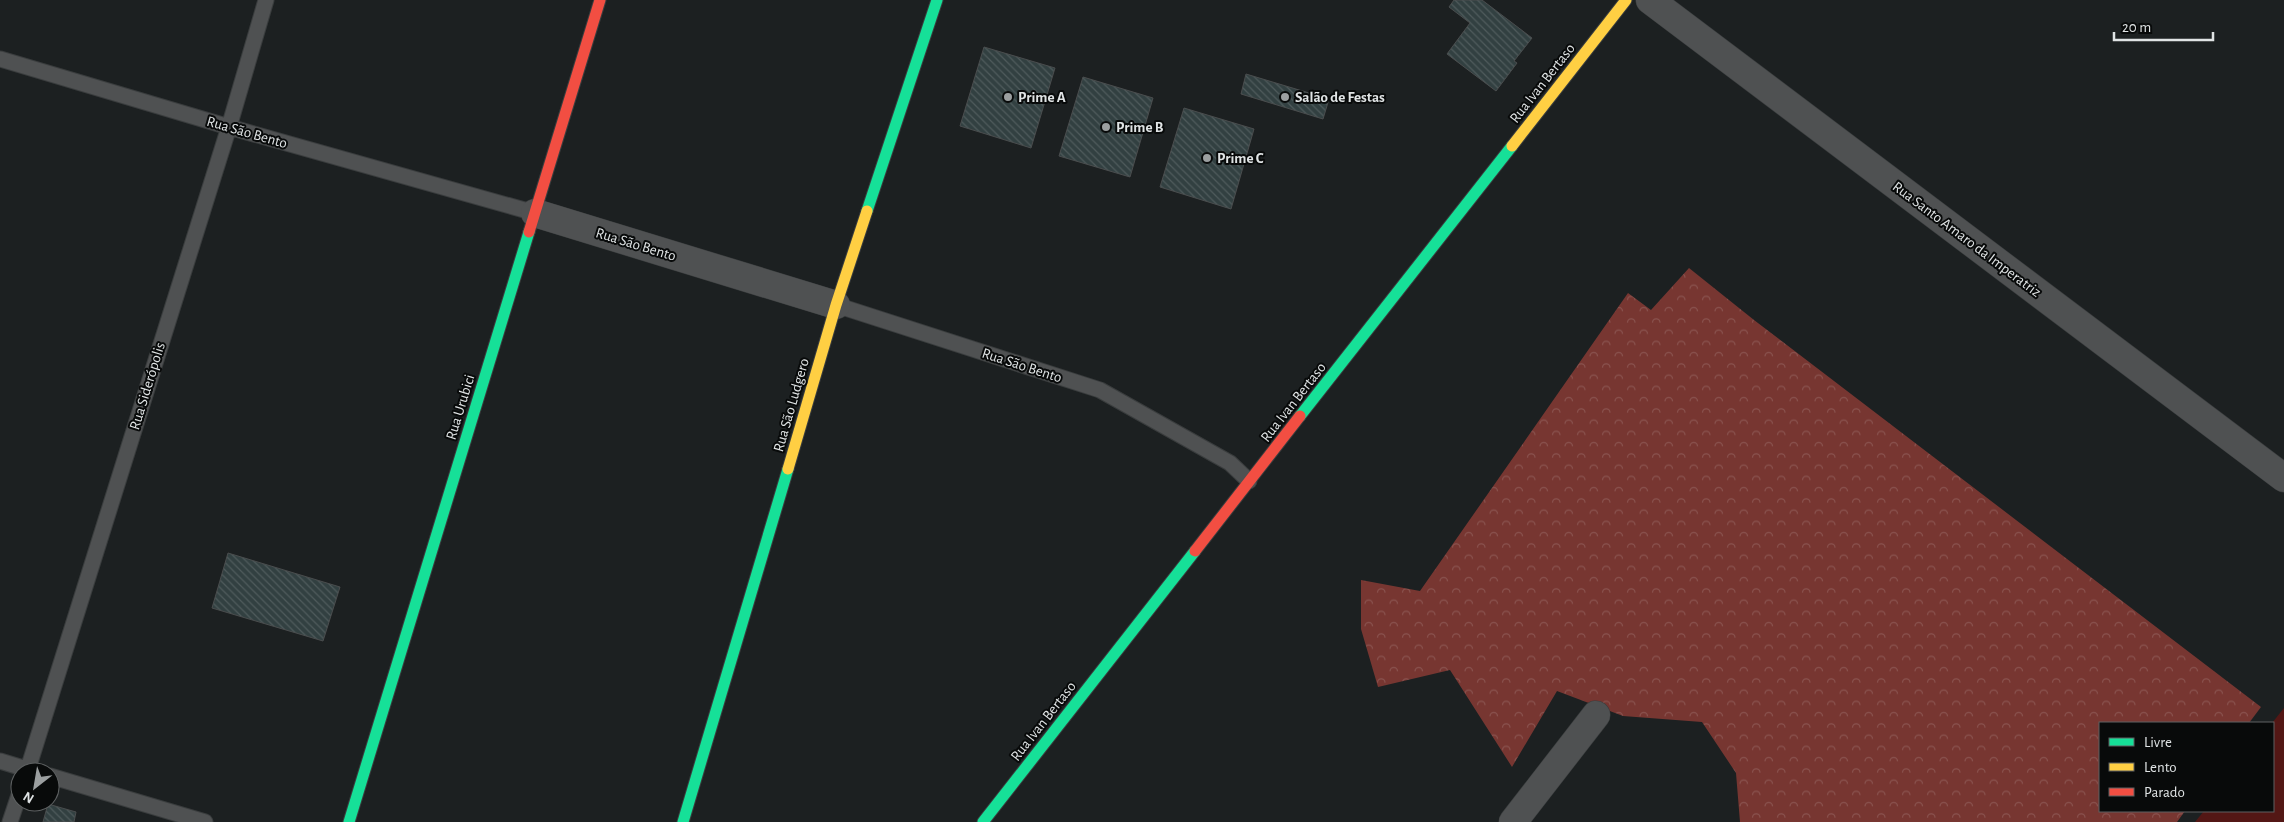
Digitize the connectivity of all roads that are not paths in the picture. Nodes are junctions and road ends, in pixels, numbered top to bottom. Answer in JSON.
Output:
{"nodes":[{"id":1,"x":266,"y":0,"type":"edge"},
{"id":2,"x":600,"y":0,"type":"edge"},
{"id":3,"x":937,"y":0,"type":"edge"},
{"id":4,"x":1626,"y":0,"type":"edge"},
{"id":5,"x":1650,"y":0,"type":"edge"},
{"id":6,"x":0,"y":59,"type":"edge"},
{"id":7,"x":229,"y":127,"type":"junction"},
{"id":8,"x":535,"y":213,"type":"junction"},
{"id":9,"x":836,"y":305,"type":"junction"},
{"id":10,"x":2284,"y":478,"type":"edge"},
{"id":11,"x":1250,"y":481,"type":"junction"},
{"id":12,"x":1596,"y":715,"type":"dead end"},
{"id":13,"x":33,"y":762,"type":"edge"},
{"id":14,"x":60,"y":779,"type":"edge"},
{"id":15,"x":205,"y":822,"type":"edge"},
{"id":16,"x":349,"y":822,"type":"edge"},
{"id":17,"x":683,"y":822,"type":"edge"},
{"id":18,"x":983,"y":822,"type":"edge"},
{"id":19,"x":1513,"y":822,"type":"edge"}],
"edges":[{"from":1,"to":7,"type":"lane","name":"Rua Siderópolis"},
{"from":2,"to":8,"type":"street","name":"Rua Urubici"},
{"from":3,"to":9,"type":"street","name":"Rua São Ludgero"},
{"from":4,"to":11,"type":"street","name":"Rua Ivan Bertaso"},
{"from":5,"to":10,"type":"street","name":"Rua Santo Amaro da Imperatriz"},
{"from":6,"to":7,"type":"lane","name":"Rua São Bento"},
{"from":7,"to":8,"type":"lane","name":"Rua São Bento"},
{"from":7,"to":13,"type":"lane","name":"Rua Siderópolis"},
{"from":8,"to":9,"type":"street","name":"Rua São Bento"},
{"from":8,"to":16,"type":"street","name":"Rua Urubici"},
{"from":9,"to":11,"type":"lane","name":"Rua São Bento"},
{"from":9,"to":17,"type":"street","name":"Rua São Ludgero"},
{"from":11,"to":18,"type":"street","name":"Rua Ivan Bertaso"},
{"from":12,"to":19,"type":"street"},
{"from":14,"to":15,"type":"lane"}]}
